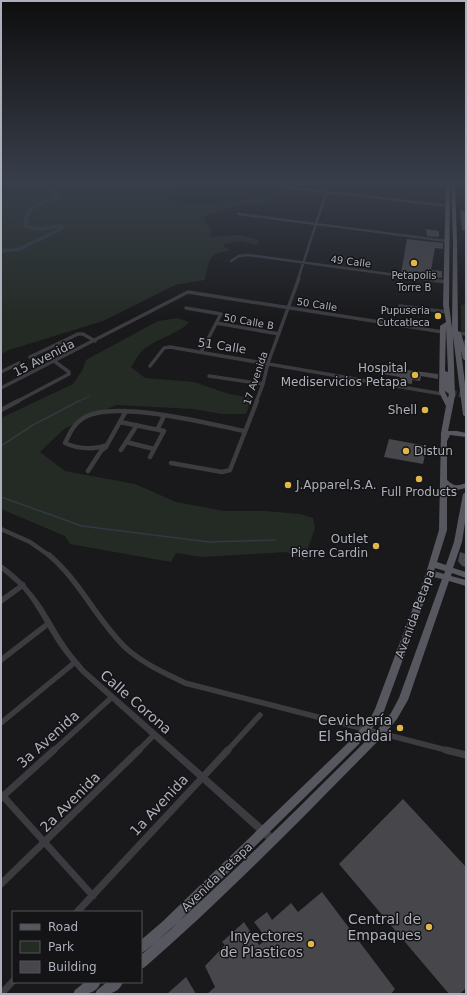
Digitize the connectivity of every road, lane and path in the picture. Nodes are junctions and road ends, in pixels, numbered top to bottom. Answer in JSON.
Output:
{"nodes":[{"id":1,"x":315,"y":227,"type":"edge"},
{"id":2,"x":342,"y":227,"type":"edge"},
{"id":3,"x":447,"y":227,"type":"edge"},
{"id":4,"x":455,"y":227,"type":"edge"},
{"id":5,"x":447,"y":241,"type":"junction"},
{"id":6,"x":455,"y":242,"type":"junction"},
{"id":7,"x":231,"y":261,"type":"dead end"},
{"id":8,"x":304,"y":263,"type":"junction"},
{"id":9,"x":446,"y":282,"type":"junction"},
{"id":10,"x":188,"y":292,"type":"joint"},
{"id":11,"x":400,"y":306,"type":"dead end"},
{"id":12,"x":186,"y":308,"type":"dead end"},
{"id":13,"x":289,"y":308,"type":"junction"},
{"id":14,"x":447,"y":312,"type":"junction"},
{"id":15,"x":216,"y":323,"type":"junction"},
{"id":16,"x":448,"y":323,"type":"junction"},
{"id":17,"x":456,"y":331,"type":"junction"},
{"id":18,"x":443,"y":332,"type":"junction"},
{"id":19,"x":279,"y":334,"type":"junction"},
{"id":20,"x":466,"y":334,"type":"edge"},
{"id":21,"x":95,"y":341,"type":"junction"},
{"id":22,"x":466,"y":341,"type":"edge"},
{"id":23,"x":463,"y":347,"type":"junction"},
{"id":24,"x":201,"y":352,"type":"junction"},
{"id":25,"x":30,"y":357,"type":"dead end"},
{"id":26,"x":466,"y":359,"type":"edge"},
{"id":27,"x":55,"y":362,"type":"junction"},
{"id":28,"x":19,"y":363,"type":"dead end"},
{"id":29,"x":268,"y":363,"type":"junction"},
{"id":30,"x":150,"y":366,"type":"dead end"},
{"id":31,"x":1,"y":372,"type":"edge"},
{"id":32,"x":209,"y":376,"type":"dead end"},
{"id":33,"x":263,"y":384,"type":"junction"},
{"id":34,"x":466,"y":384,"type":"edge"},
{"id":35,"x":1,"y":390,"type":"edge"},
{"id":36,"x":442,"y":394,"type":"junction"},
{"id":37,"x":451,"y":394,"type":"dead end"},
{"id":38,"x":449,"y":406,"type":"junction"},
{"id":39,"x":1,"y":410,"type":"edge"},
{"id":40,"x":126,"y":411,"type":"junction"},
{"id":41,"x":164,"y":416,"type":"junction"},
{"id":42,"x":466,"y":416,"type":"edge"},
{"id":43,"x":120,"y":422,"type":"junction"},
{"id":44,"x":137,"y":425,"type":"junction"},
{"id":45,"x":158,"y":428,"type":"junction"},
{"id":46,"x":244,"y":431,"type":"junction"},
{"id":47,"x":466,"y":435,"type":"edge"},
{"id":48,"x":126,"y":442,"type":"junction"},
{"id":49,"x":444,"y":444,"type":"junction"},
{"id":50,"x":107,"y":445,"type":"junction"},
{"id":51,"x":154,"y":449,"type":"junction"},
{"id":52,"x":121,"y":450,"type":"dead end"},
{"id":53,"x":150,"y":457,"type":"dead end"},
{"id":54,"x":171,"y":463,"type":"dead end"},
{"id":55,"x":88,"y":472,"type":"dead end"},
{"id":56,"x":444,"y":481,"type":"junction"},
{"id":57,"x":466,"y":486,"type":"edge"},
{"id":58,"x":466,"y":494,"type":"edge"},
{"id":59,"x":1,"y":529,"type":"edge"},
{"id":60,"x":1,"y":567,"type":"edge"},
{"id":61,"x":431,"y":569,"type":"junction"},
{"id":62,"x":448,"y":574,"type":"junction"},
{"id":63,"x":466,"y":575,"type":"edge"},
{"id":64,"x":466,"y":583,"type":"edge"},
{"id":65,"x":23,"y":585,"type":"junction"},
{"id":66,"x":1,"y":602,"type":"edge"},
{"id":67,"x":49,"y":623,"type":"junction"},
{"id":68,"x":1,"y":660,"type":"edge"},
{"id":69,"x":74,"y":662,"type":"junction"},
{"id":70,"x":111,"y":698,"type":"junction"},
{"id":71,"x":260,"y":715,"type":"dead end"},
{"id":72,"x":1,"y":723,"type":"edge"},
{"id":73,"x":367,"y":729,"type":"junction"},
{"id":74,"x":381,"y":732,"type":"junction"},
{"id":75,"x":154,"y":735,"type":"junction"},
{"id":76,"x":466,"y":755,"type":"edge"},
{"id":77,"x":203,"y":777,"type":"junction"},
{"id":78,"x":2,"y":796,"type":"edge"},
{"id":79,"x":264,"y":832,"type":"junction"},
{"id":80,"x":273,"y":840,"type":"junction"},
{"id":81,"x":45,"y":843,"type":"junction"},
{"id":82,"x":1,"y":884,"type":"edge"},
{"id":83,"x":93,"y":896,"type":"junction"},
{"id":84,"x":78,"y":911,"type":"edge"},
{"id":85,"x":142,"y":946,"type":"edge"},
{"id":86,"x":142,"y":962,"type":"edge"},
{"id":87,"x":12,"y":982,"type":"edge"},
{"id":88,"x":94,"y":983,"type":"edge"},
{"id":89,"x":115,"y":983,"type":"edge"},
{"id":90,"x":1,"y":994,"type":"edge"},
{"id":91,"x":79,"y":994,"type":"edge"},
{"id":92,"x":101,"y":994,"type":"edge"}],
"edges":[{"from":1,"to":8,"type":"street","name":"17 Avenida"},
{"from":2,"to":5,"type":"street"},
{"from":3,"to":5,"type":"main road","name":"Avenida Petapa"},
{"from":4,"to":6,"type":"main road"},
{"from":5,"to":6,"type":"main road"},
{"from":5,"to":9,"type":"main road","name":"Avenida Petapa"},
{"from":6,"to":17,"type":"main road"},
{"from":7,"to":8,"type":"street","name":"49 Calle"},
{"from":8,"to":9,"type":"street","name":"49 Calle"},
{"from":8,"to":13,"type":"street","name":"17 Avenida"},
{"from":9,"to":14,"type":"main road","name":"Avenida Petapa"},
{"from":10,"to":13,"type":"street","name":"50 Calle"},
{"from":10,"to":21,"type":"street","name":"15 Avenida"},
{"from":11,"to":14,"type":"street"},
{"from":12,"to":15,"type":"street"},
{"from":13,"to":18,"type":"street","name":"50 Calle"},
{"from":13,"to":19,"type":"street","name":"17 Avenida"},
{"from":14,"to":16,"type":"main road","name":"Avenida Petapa"},
{"from":15,"to":19,"type":"street","name":"50 Calle B"},
{"from":15,"to":24,"type":"street"},
{"from":16,"to":18,"type":"main road"},
{"from":16,"to":37,"type":"main road"},
{"from":16,"to":38,"type":"main road","name":"Avenida Petapa"},
{"from":17,"to":20,"type":"street"},
{"from":17,"to":23,"type":"main road"},
{"from":17,"to":34,"type":"main road"},
{"from":17,"to":42,"type":"main road"},
{"from":18,"to":36,"type":"main road"},
{"from":19,"to":29,"type":"street","name":"17 Avenida"},
{"from":21,"to":25,"type":"street"},
{"from":21,"to":27,"type":"street","name":"15 Avenida"},
{"from":22,"to":23,"type":"street"},
{"from":23,"to":26,"type":"main road"},
{"from":24,"to":29,"type":"street","name":"51 Calle"},
{"from":24,"to":30,"type":"street","name":"51 Calle"},
{"from":27,"to":35,"type":"street","name":"15 Avenida"},
{"from":27,"to":39,"type":"street"},
{"from":28,"to":31,"type":"street"},
{"from":29,"to":33,"type":"street","name":"17 Avenida"},
{"from":29,"to":36,"type":"street","name":"51 Calle"},
{"from":32,"to":33,"type":"street"},
{"from":33,"to":46,"type":"street","name":"17 Avenida"},
{"from":36,"to":38,"type":"main road"},
{"from":38,"to":49,"type":"main road","name":"Avenida Petapa"},
{"from":40,"to":41,"type":"street"},
{"from":40,"to":43,"type":"street"},
{"from":40,"to":50,"type":"street"},
{"from":41,"to":45,"type":"street"},
{"from":41,"to":46,"type":"street"},
{"from":43,"to":44,"type":"street"},
{"from":43,"to":50,"type":"street"},
{"from":44,"to":45,"type":"street"},
{"from":44,"to":48,"type":"street"},
{"from":45,"to":51,"type":"street"},
{"from":46,"to":54,"type":"street","name":"17 Avenida"},
{"from":47,"to":49,"type":"main road"},
{"from":48,"to":51,"type":"street"},
{"from":48,"to":52,"type":"street"},
{"from":49,"to":56,"type":"main road","name":"Avenida Petapa"},
{"from":50,"to":55,"type":"street"},
{"from":51,"to":53,"type":"street"},
{"from":56,"to":57,"type":"main road"},
{"from":56,"to":61,"type":"main road","name":"Avenida Petapa"},
{"from":58,"to":62,"type":"main road","name":"Avenida Petapa"},
{"from":59,"to":73,"type":"street"},
{"from":60,"to":65,"type":"street","name":"Calle Corona"},
{"from":61,"to":62,"type":"main road"},
{"from":61,"to":73,"type":"main road","name":"Avenida Petapa"},
{"from":62,"to":63,"type":"main road"},
{"from":62,"to":64,"type":"main road"},
{"from":62,"to":74,"type":"main road","name":"Avenida Petapa"},
{"from":65,"to":66,"type":"street"},
{"from":65,"to":67,"type":"street","name":"Calle Corona"},
{"from":67,"to":68,"type":"street"},
{"from":67,"to":69,"type":"street","name":"Calle Corona"},
{"from":69,"to":70,"type":"street","name":"Calle Corona"},
{"from":69,"to":72,"type":"street"},
{"from":70,"to":75,"type":"street","name":"Calle Corona"},
{"from":70,"to":78,"type":"street","name":"3a Avenida"},
{"from":71,"to":77,"type":"street","name":"1a Avenida"},
{"from":73,"to":74,"type":"street"},
{"from":73,"to":79,"type":"main road","name":"Avenida Petapa"},
{"from":74,"to":76,"type":"street"},
{"from":74,"to":80,"type":"main road","name":"Avenida Petapa"},
{"from":75,"to":77,"type":"street","name":"Calle Corona"},
{"from":75,"to":81,"type":"street","name":"2a Avenida"},
{"from":77,"to":79,"type":"street","name":"Calle Corona"},
{"from":77,"to":83,"type":"street","name":"1a Avenida"},
{"from":78,"to":81,"type":"street"},
{"from":79,"to":80,"type":"street","name":"Calle Corona"},
{"from":79,"to":85,"type":"main road","name":"Avenida Petapa"},
{"from":80,"to":86,"type":"main road","name":"Avenida Petapa"},
{"from":81,"to":82,"type":"street","name":"2a Avenida"},
{"from":81,"to":83,"type":"street"},
{"from":83,"to":84,"type":"street","name":"1a Avenida"},
{"from":87,"to":90,"type":"street"},
{"from":88,"to":91,"type":"main road"},
{"from":89,"to":92,"type":"main road"}]}
